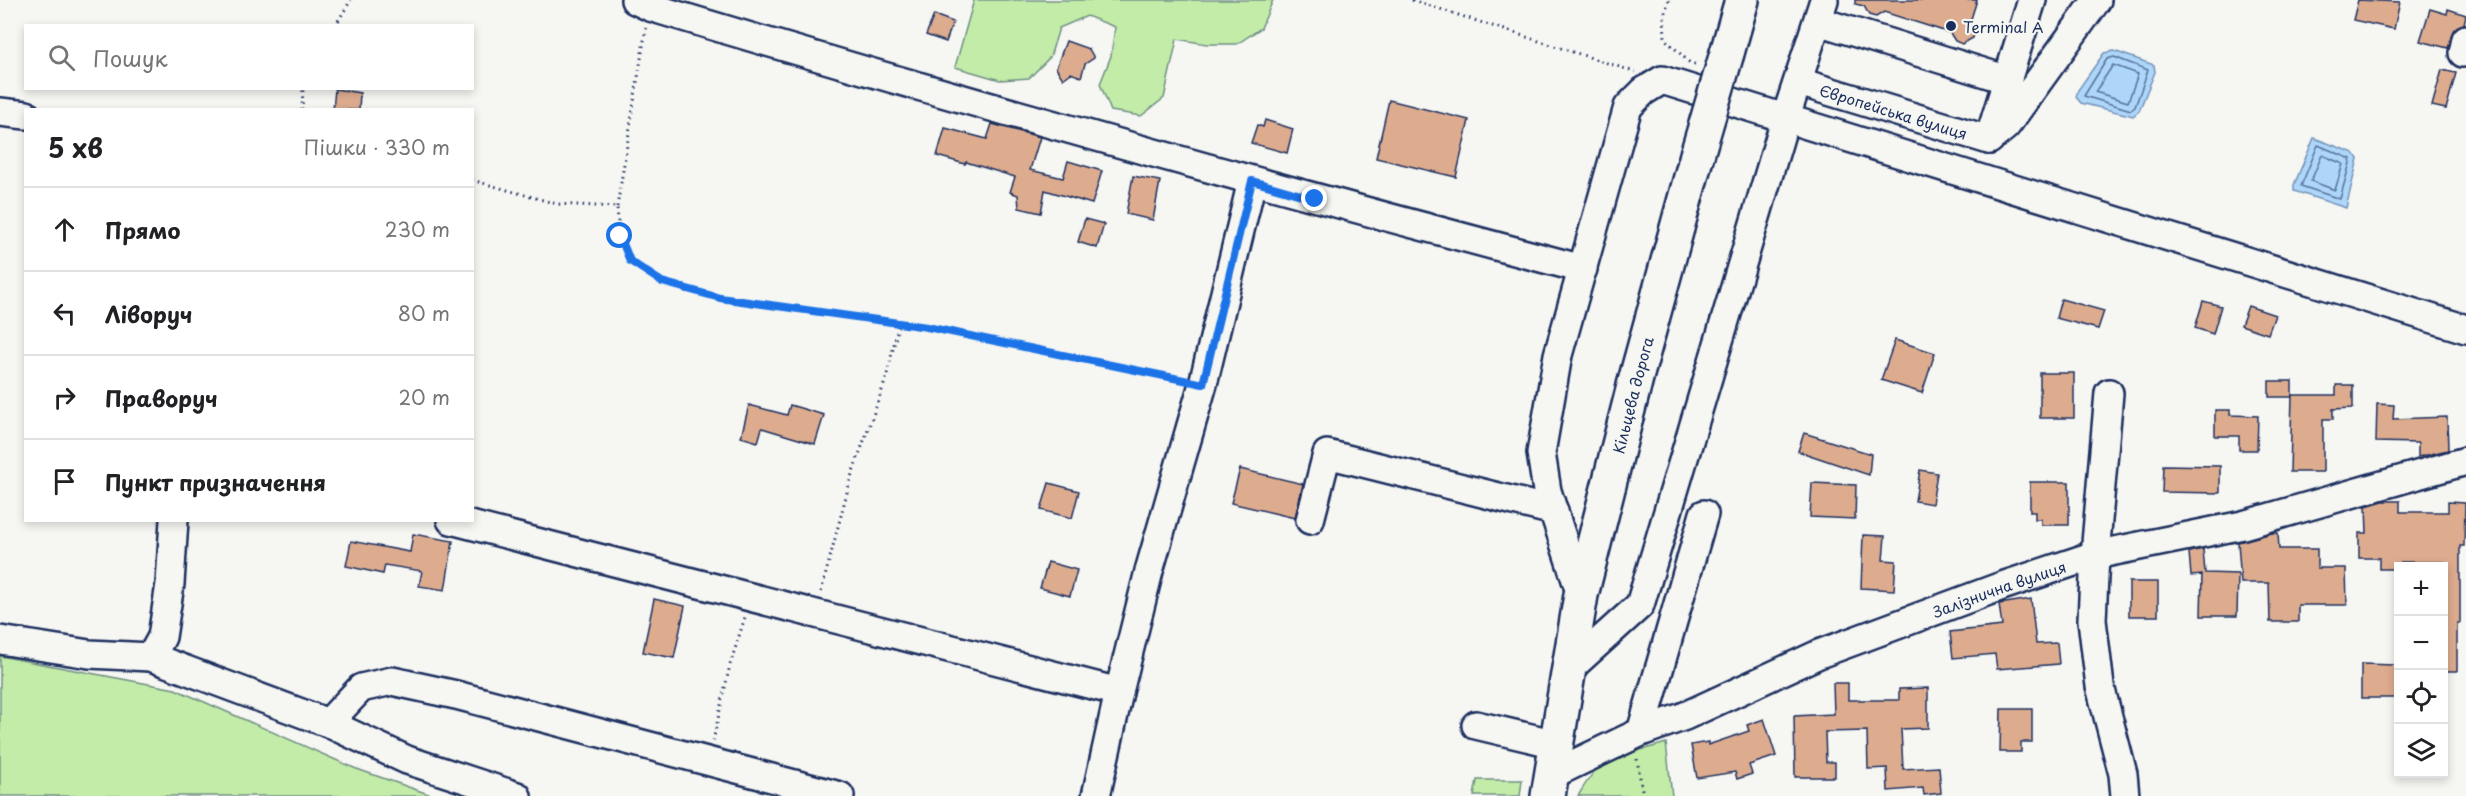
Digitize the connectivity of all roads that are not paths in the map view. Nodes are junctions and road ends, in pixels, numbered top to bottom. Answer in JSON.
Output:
{"nodes":[{"id":1,"x":1742,"y":0,"type":"edge"},
{"id":2,"x":2032,"y":0,"type":"edge"},
{"id":3,"x":2097,"y":0,"type":"edge"},
{"id":4,"x":643,"y":4,"type":"edge"},
{"id":5,"x":1821,"y":10,"type":"edge"},
{"id":6,"x":2008,"y":80,"type":"junction"},
{"id":7,"x":1799,"y":82,"type":"junction"},
{"id":8,"x":0,"y":112,"type":"edge"},
{"id":9,"x":24,"y":115,"type":"edge"},
{"id":10,"x":1785,"y":120,"type":"junction"},
{"id":11,"x":1989,"y":140,"type":"junction"},
{"id":12,"x":1252,"y":181,"type":"junction"},
{"id":13,"x":1583,"y":268,"type":"junction"},
{"id":14,"x":2466,"y":330,"type":"edge"},
{"id":15,"x":2109,"y":393,"type":"dead end"},
{"id":16,"x":2466,"y":460,"type":"edge"},
{"id":17,"x":1554,"y":511,"type":"junction"},
{"id":18,"x":1704,"y":514,"type":"dead end"},
{"id":19,"x":1310,"y":520,"type":"dead end"},
{"id":20,"x":174,"y":522,"type":"edge"},
{"id":21,"x":459,"y":522,"type":"edge"},
{"id":22,"x":2095,"y":555,"type":"junction"},
{"id":23,"x":1581,"y":595,"type":"junction"},
{"id":24,"x":0,"y":640,"type":"edge"},
{"id":25,"x":152,"y":657,"type":"junction"},
{"id":26,"x":1568,"y":670,"type":"junction"},
{"id":27,"x":1119,"y":692,"type":"junction"},
{"id":28,"x":328,"y":723,"type":"junction"},
{"id":29,"x":1476,"y":725,"type":"dead end"},
{"id":30,"x":1633,"y":735,"type":"junction"},
{"id":31,"x":1552,"y":772,"type":"edge"},
{"id":32,"x":517,"y":796,"type":"edge"},
{"id":33,"x":840,"y":796,"type":"edge"},
{"id":34,"x":1096,"y":796,"type":"edge"},
{"id":35,"x":2125,"y":796,"type":"edge"}],
"edges":[{"from":1,"to":23,"type":"highway","name":"Кільцева дорога","bridge":true},
{"from":2,"to":6,"type":"street"},
{"from":3,"to":11,"type":"street"},
{"from":4,"to":12,"type":"street"},
{"from":5,"to":6,"type":"street"},
{"from":5,"to":7,"type":"street"},
{"from":6,"to":11,"type":"street"},
{"from":7,"to":10,"type":"street"},
{"from":7,"to":11,"type":"street","name":"Європейська вулиця"},
{"from":8,"to":9,"type":"street"},
{"from":10,"to":13,"type":"street"},
{"from":10,"to":14,"type":"street"},
{"from":10,"to":26,"type":"street"},
{"from":12,"to":13,"type":"street"},
{"from":12,"to":27,"type":"street"},
{"from":13,"to":17,"type":"street"},
{"from":15,"to":22,"type":"street"},
{"from":16,"to":22,"type":"street","name":"Залізнична вулиця"},
{"from":17,"to":19,"type":"street"},
{"from":17,"to":23,"type":"street"},
{"from":18,"to":30,"type":"street"},
{"from":20,"to":25,"type":"street"},
{"from":21,"to":27,"type":"street"},
{"from":22,"to":30,"type":"street","name":"Залізнична вулиця"},
{"from":22,"to":35,"type":"street"},
{"from":23,"to":26,"type":"highway","name":"Кільцева дорога"},
{"from":24,"to":25,"type":"street"},
{"from":25,"to":28,"type":"street"},
{"from":26,"to":31,"type":"highway","name":"Кільцева дорога"},
{"from":27,"to":34,"type":"street"},
{"from":28,"to":32,"type":"street"},
{"from":28,"to":33,"type":"street"},
{"from":29,"to":31,"type":"street"},
{"from":30,"to":31,"type":"street","name":"Залізнична вулиця"}]}
